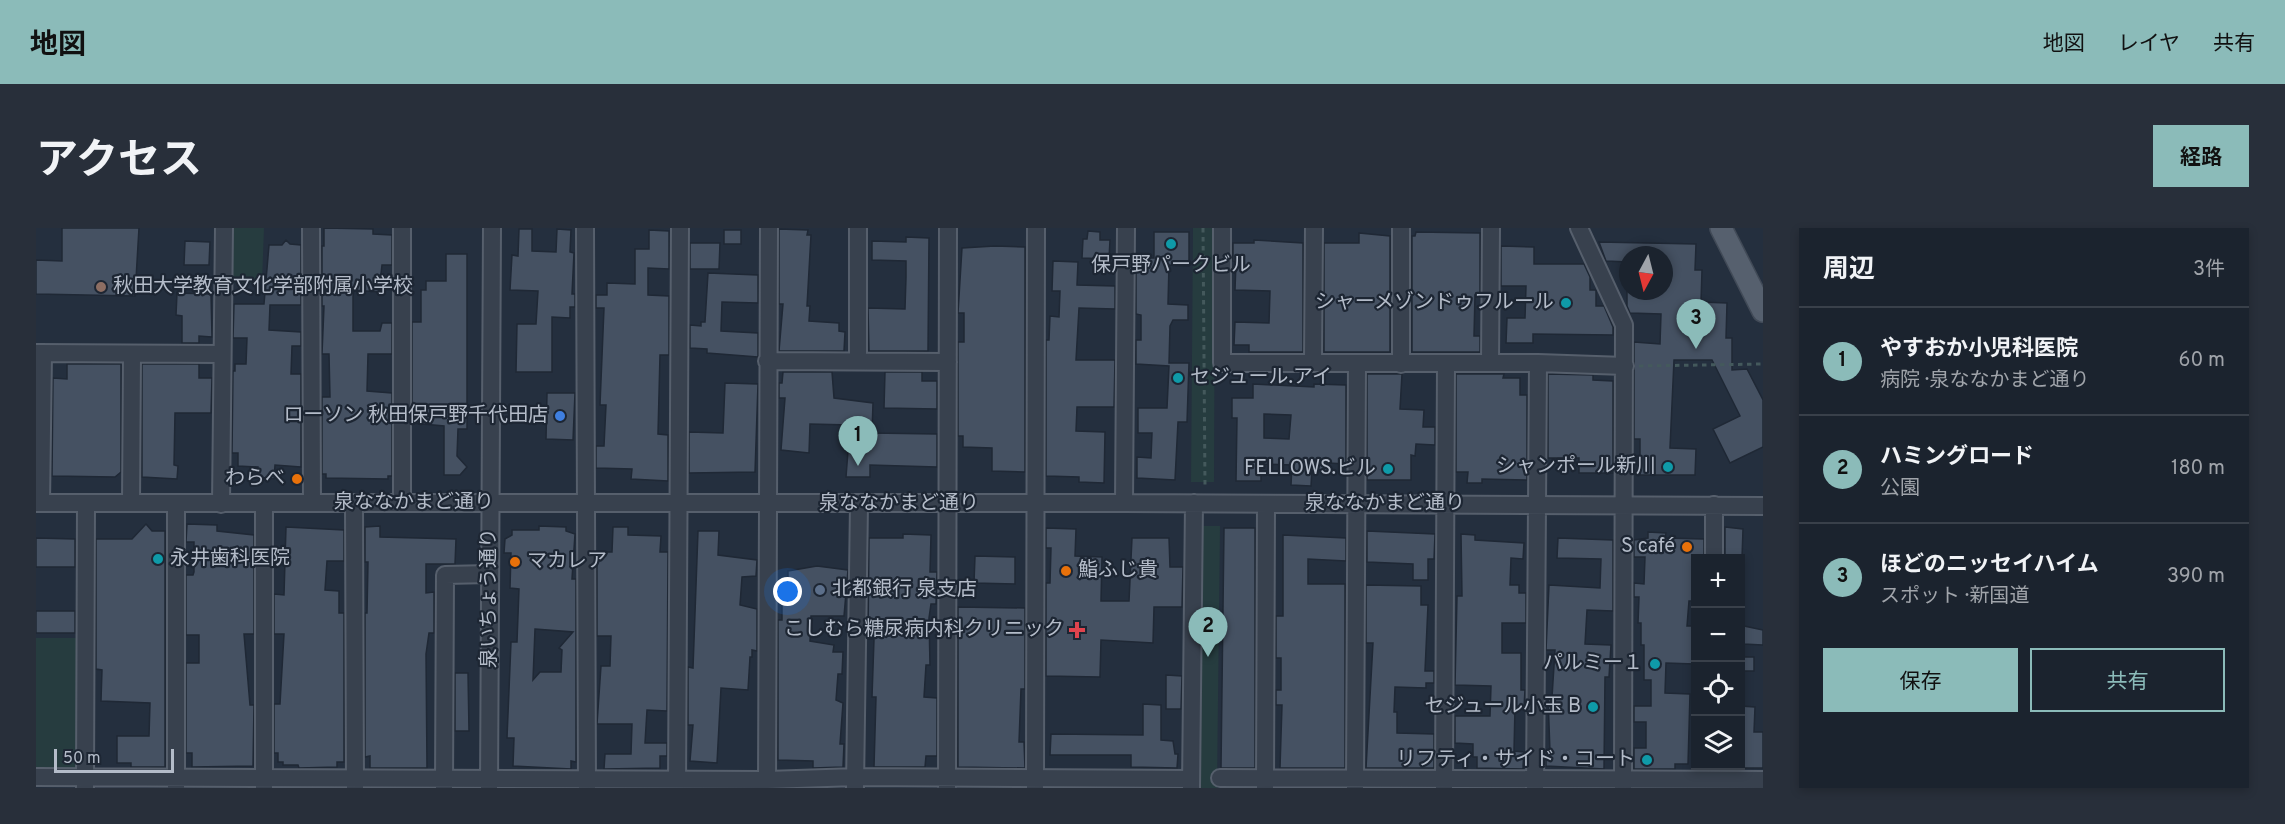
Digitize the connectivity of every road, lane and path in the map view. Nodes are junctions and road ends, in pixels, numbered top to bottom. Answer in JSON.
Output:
{"nodes":[{"id":1,"x":224,"y":228,"type":"edge"},
{"id":2,"x":311,"y":228,"type":"edge"},
{"id":3,"x":402,"y":228,"type":"edge"},
{"id":4,"x":492,"y":228,"type":"edge"},
{"id":5,"x":585,"y":228,"type":"edge"},
{"id":6,"x":680,"y":228,"type":"edge"},
{"id":7,"x":770,"y":228,"type":"edge"},
{"id":8,"x":858,"y":228,"type":"edge"},
{"id":9,"x":948,"y":228,"type":"edge"},
{"id":10,"x":1036,"y":228,"type":"edge"},
{"id":11,"x":1126,"y":228,"type":"edge"},
{"id":12,"x":1222,"y":228,"type":"edge"},
{"id":13,"x":1314,"y":228,"type":"edge"},
{"id":14,"x":1401,"y":228,"type":"edge"},
{"id":15,"x":1491,"y":228,"type":"edge"},
{"id":16,"x":1579,"y":228,"type":"edge"},
{"id":17,"x":1721,"y":228,"type":"edge"},
{"id":18,"x":1763,"y":311,"type":"edge"},
{"id":19,"x":39,"y":353,"type":"edge"},
{"id":20,"x":132,"y":354,"type":"junction"},
{"id":21,"x":221,"y":354,"type":"junction"},
{"id":22,"x":767,"y":361,"type":"junction"},
{"id":23,"x":858,"y":361,"type":"junction"},
{"id":24,"x":948,"y":362,"type":"junction"},
{"id":25,"x":1313,"y":362,"type":"junction"},
{"id":26,"x":1357,"y":363,"type":"junction"},
{"id":27,"x":1490,"y":363,"type":"junction"},
{"id":28,"x":1538,"y":363,"type":"junction"},
{"id":29,"x":1401,"y":364,"type":"junction"},
{"id":30,"x":1446,"y":364,"type":"junction"},
{"id":31,"x":1763,"y":364,"type":"edge"},
{"id":32,"x":1625,"y":366,"type":"junction"},
{"id":33,"x":354,"y":502,"type":"junction"},
{"id":34,"x":402,"y":502,"type":"junction"},
{"id":35,"x":1124,"y":502,"type":"junction"},
{"id":36,"x":38,"y":503,"type":"edge"},
{"id":37,"x":131,"y":503,"type":"junction"},
{"id":38,"x":264,"y":503,"type":"junction"},
{"id":39,"x":312,"y":503,"type":"junction"},
{"id":40,"x":490,"y":503,"type":"junction"},
{"id":41,"x":585,"y":503,"type":"junction"},
{"id":42,"x":1036,"y":503,"type":"junction"},
{"id":43,"x":1194,"y":503,"type":"junction"},
{"id":44,"x":1444,"y":503,"type":"junction"},
{"id":45,"x":86,"y":504,"type":"junction"},
{"id":46,"x":176,"y":504,"type":"junction"},
{"id":47,"x":220,"y":504,"type":"junction"},
{"id":48,"x":678,"y":504,"type":"junction"},
{"id":49,"x":859,"y":504,"type":"junction"},
{"id":50,"x":946,"y":504,"type":"junction"},
{"id":51,"x":1266,"y":504,"type":"junction"},
{"id":52,"x":1354,"y":504,"type":"junction"},
{"id":53,"x":1535,"y":504,"type":"junction"},
{"id":54,"x":1624,"y":504,"type":"junction"},
{"id":55,"x":767,"y":505,"type":"junction"},
{"id":56,"x":1714,"y":505,"type":"junction"},
{"id":57,"x":1763,"y":506,"type":"edge"},
{"id":58,"x":1714,"y":554,"type":"edge"},
{"id":59,"x":490,"y":574,"type":"junction"},
{"id":60,"x":36,"y":777,"type":"edge"},
{"id":61,"x":1220,"y":778,"type":"dead end"},
{"id":62,"x":1712,"y":778,"type":"edge"},
{"id":63,"x":1763,"y":780,"type":"edge"},
{"id":64,"x":489,"y":782,"type":"edge"},
{"id":65,"x":856,"y":782,"type":"edge"},
{"id":66,"x":85,"y":783,"type":"edge"},
{"id":67,"x":176,"y":783,"type":"edge"},
{"id":68,"x":264,"y":783,"type":"edge"},
{"id":69,"x":355,"y":783,"type":"edge"},
{"id":70,"x":444,"y":783,"type":"edge"},
{"id":71,"x":677,"y":783,"type":"edge"},
{"id":72,"x":947,"y":783,"type":"edge"},
{"id":73,"x":1035,"y":783,"type":"edge"},
{"id":74,"x":1124,"y":783,"type":"edge"},
{"id":75,"x":1191,"y":783,"type":"edge"},
{"id":76,"x":1265,"y":783,"type":"edge"},
{"id":77,"x":1444,"y":783,"type":"edge"},
{"id":78,"x":1535,"y":783,"type":"edge"},
{"id":79,"x":1623,"y":783,"type":"edge"},
{"id":80,"x":587,"y":784,"type":"edge"},
{"id":81,"x":767,"y":784,"type":"edge"},
{"id":82,"x":1355,"y":784,"type":"edge"}],
"edges":[{"from":1,"to":21,"type":"street"},
{"from":2,"to":39,"type":"street"},
{"from":3,"to":34,"type":"street"},
{"from":4,"to":40,"type":"street","name":"泉いちょう通り"},
{"from":5,"to":41,"type":"street"},
{"from":6,"to":48,"type":"street"},
{"from":7,"to":22,"type":"street"},
{"from":8,"to":23,"type":"street"},
{"from":9,"to":24,"type":"street"},
{"from":10,"to":42,"type":"street"},
{"from":11,"to":35,"type":"street"},
{"from":12,"to":25,"type":"street"},
{"from":13,"to":25,"type":"street"},
{"from":14,"to":29,"type":"street"},
{"from":15,"to":27,"type":"street"},
{"from":16,"to":32,"type":"street"},
{"from":17,"to":18,"type":"main road"},
{"from":19,"to":20,"type":"street"},
{"from":19,"to":36,"type":"street"},
{"from":20,"to":21,"type":"street"},
{"from":20,"to":37,"type":"street"},
{"from":21,"to":47,"type":"street"},
{"from":22,"to":23,"type":"street"},
{"from":22,"to":55,"type":"street"},
{"from":23,"to":24,"type":"street"},
{"from":24,"to":50,"type":"street"},
{"from":25,"to":26,"type":"street"},
{"from":26,"to":29,"type":"street"},
{"from":26,"to":52,"type":"street"},
{"from":27,"to":28,"type":"street"},
{"from":27,"to":30,"type":"street"},
{"from":28,"to":32,"type":"street"},
{"from":28,"to":53,"type":"street"},
{"from":29,"to":30,"type":"street"},
{"from":30,"to":44,"type":"street"},
{"from":31,"to":32,"type":"path"},
{"from":32,"to":54,"type":"street"},
{"from":33,"to":34,"type":"street","name":"泉ななかまど通り"},
{"from":33,"to":39,"type":"street","name":"泉ななかまど通り"},
{"from":33,"to":69,"type":"street"},
{"from":34,"to":40,"type":"street","name":"泉ななかまど通り"},
{"from":35,"to":42,"type":"street","name":"泉ななかまど通り"},
{"from":35,"to":43,"type":"street","name":"泉ななかまど通り"},
{"from":36,"to":45,"type":"street","name":"泉ななかまど通り"},
{"from":37,"to":45,"type":"street","name":"泉ななかまど通り"},
{"from":37,"to":46,"type":"street","name":"泉ななかまど通り"},
{"from":38,"to":39,"type":"street","name":"泉ななかまど通り"},
{"from":38,"to":47,"type":"street","name":"泉ななかまど通り"},
{"from":38,"to":68,"type":"street"},
{"from":40,"to":41,"type":"street","name":"泉ななかまど通り"},
{"from":40,"to":59,"type":"street","name":"泉いちょう通り"},
{"from":41,"to":48,"type":"street","name":"泉ななかまど通り"},
{"from":41,"to":80,"type":"street"},
{"from":42,"to":50,"type":"street","name":"泉ななかまど通り"},
{"from":42,"to":73,"type":"street"},
{"from":43,"to":51,"type":"street","name":"泉ななかまど通り"},
{"from":43,"to":75,"type":"street"},
{"from":44,"to":52,"type":"street","name":"泉ななかまど通り"},
{"from":44,"to":53,"type":"street","name":"泉ななかまど通り"},
{"from":44,"to":77,"type":"street"},
{"from":45,"to":66,"type":"street"},
{"from":46,"to":47,"type":"street","name":"泉ななかまど通り"},
{"from":46,"to":67,"type":"street"},
{"from":48,"to":55,"type":"street","name":"泉ななかまど通り"},
{"from":48,"to":71,"type":"street"},
{"from":49,"to":50,"type":"street","name":"泉ななかまど通り"},
{"from":49,"to":55,"type":"street","name":"泉ななかまど通り"},
{"from":49,"to":65,"type":"street"},
{"from":50,"to":72,"type":"street"},
{"from":51,"to":52,"type":"street","name":"泉ななかまど通り"},
{"from":51,"to":76,"type":"street"},
{"from":52,"to":82,"type":"street"},
{"from":53,"to":54,"type":"street","name":"泉ななかまど通り"},
{"from":53,"to":78,"type":"street"},
{"from":54,"to":56,"type":"street","name":"泉ななかまど通り"},
{"from":54,"to":79,"type":"street"},
{"from":55,"to":81,"type":"street"},
{"from":56,"to":57,"type":"street","name":"泉ななかまど通り"},
{"from":56,"to":58,"type":"street"},
{"from":59,"to":64,"type":"street","name":"泉いちょう通り"},
{"from":59,"to":70,"type":"street"},
{"from":60,"to":66,"type":"street"},
{"from":61,"to":76,"type":"street"},
{"from":62,"to":63,"type":"street"},
{"from":62,"to":79,"type":"street"},
{"from":64,"to":70,"type":"street"},
{"from":64,"to":80,"type":"street"},
{"from":65,"to":72,"type":"street"},
{"from":65,"to":81,"type":"street"},
{"from":66,"to":67,"type":"street"},
{"from":67,"to":68,"type":"street"},
{"from":68,"to":69,"type":"street"},
{"from":69,"to":70,"type":"street"},
{"from":71,"to":80,"type":"street"},
{"from":71,"to":81,"type":"street"},
{"from":72,"to":73,"type":"street"},
{"from":73,"to":74,"type":"street"},
{"from":74,"to":75,"type":"street"},
{"from":76,"to":82,"type":"street"},
{"from":77,"to":78,"type":"street"},
{"from":77,"to":82,"type":"street"},
{"from":78,"to":79,"type":"street"}]}
